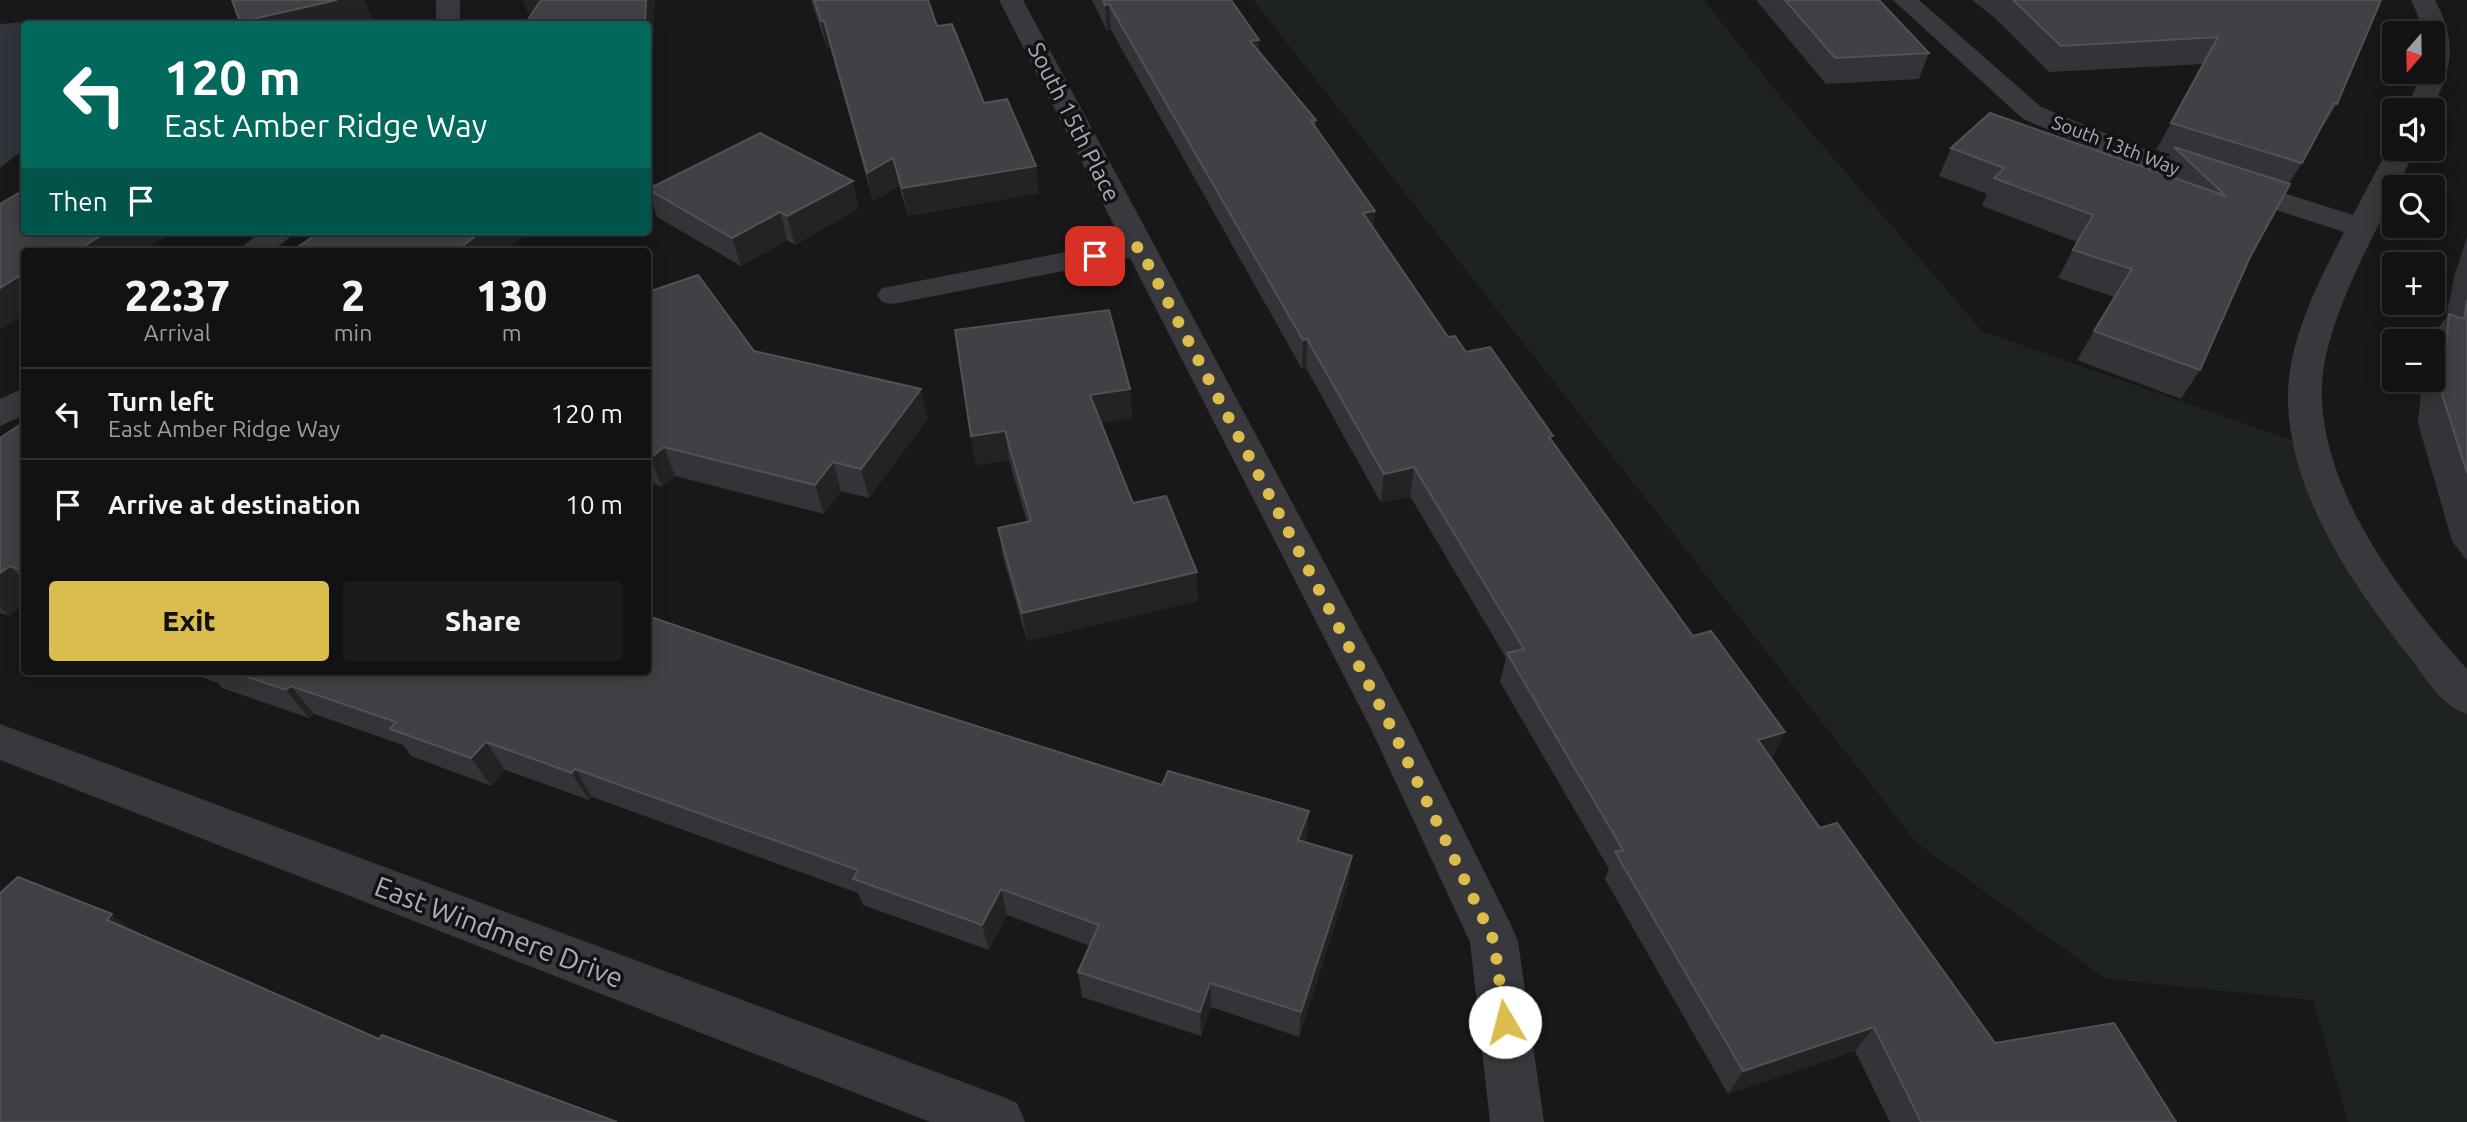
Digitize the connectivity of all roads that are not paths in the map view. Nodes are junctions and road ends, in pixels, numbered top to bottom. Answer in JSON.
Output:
{"nodes":[{"id":1,"x":448,"y":0,"type":"edge"},
{"id":2,"x":1011,"y":0,"type":"edge"},
{"id":3,"x":1905,"y":0,"type":"edge"},
{"id":4,"x":2423,"y":0,"type":"edge"},
{"id":5,"x":448,"y":21,"type":"edge"},
{"id":6,"x":2425,"y":98,"type":"edge"},
{"id":7,"x":2395,"y":161,"type":"edge"},
{"id":8,"x":2363,"y":228,"type":"junction"},
{"id":9,"x":277,"y":235,"type":"edge"},
{"id":10,"x":1139,"y":247,"type":"junction"},
{"id":11,"x":256,"y":248,"type":"edge"},
{"id":12,"x":893,"y":295,"type":"dead end"},
{"id":13,"x":21,"y":401,"type":"edge"},
{"id":14,"x":0,"y":415,"type":"edge"},
{"id":15,"x":2467,"y":697,"type":"edge"},
{"id":16,"x":0,"y":742,"type":"edge"},
{"id":17,"x":998,"y":1122,"type":"edge"},
{"id":18,"x":1517,"y":1122,"type":"edge"}],
"edges":[{"from":1,"to":5,"type":"street"},
{"from":2,"to":10,"type":"street","name":"South 15th Place"},
{"from":3,"to":8,"type":"street","name":"South 13th Way"},
{"from":4,"to":6,"type":"street"},
{"from":7,"to":8,"type":"street"},
{"from":8,"to":15,"type":"street"},
{"from":9,"to":11,"type":"street"},
{"from":10,"to":12,"type":"street"},
{"from":10,"to":18,"type":"street","name":"South 15th Place"},
{"from":13,"to":14,"type":"street"},
{"from":16,"to":17,"type":"street","name":"East Windmere Drive"}]}
